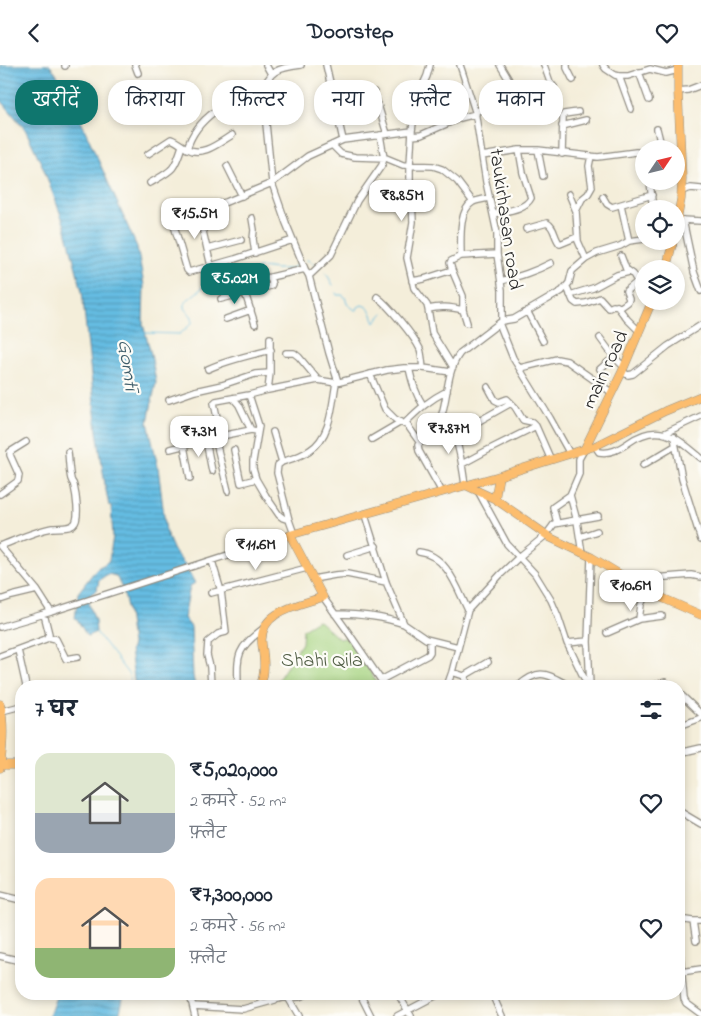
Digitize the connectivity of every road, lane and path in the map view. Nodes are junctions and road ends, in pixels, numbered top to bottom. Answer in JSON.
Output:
{"nodes":[{"id":1,"x":136,"y":65,"type":"edge"},
{"id":2,"x":266,"y":65,"type":"edge"},
{"id":3,"x":301,"y":65,"type":"edge"},
{"id":4,"x":326,"y":65,"type":"edge"},
{"id":5,"x":430,"y":65,"type":"edge"},
{"id":6,"x":460,"y":65,"type":"edge"},
{"id":7,"x":500,"y":65,"type":"edge"},
{"id":8,"x":544,"y":65,"type":"edge"},
{"id":9,"x":567,"y":65,"type":"edge"},
{"id":10,"x":603,"y":65,"type":"edge"},
{"id":11,"x":649,"y":67,"type":"edge"},
{"id":12,"x":678,"y":67,"type":"edge"},
{"id":13,"x":639,"y":72,"type":"junction"},
{"id":14,"x":138,"y":73,"type":"dead end"},
{"id":15,"x":271,"y":74,"type":"junction"},
{"id":16,"x":619,"y":76,"type":"junction"},
{"id":17,"x":267,"y":80,"type":"edge"},
{"id":18,"x":509,"y":80,"type":"dead end"},
{"id":19,"x":549,"y":80,"type":"edge"},
{"id":20,"x":573,"y":80,"type":"dead end"},
{"id":21,"x":701,"y":85,"type":"edge"},
{"id":22,"x":678,"y":91,"type":"junction"},
{"id":23,"x":648,"y":100,"type":"dead end"},
{"id":24,"x":631,"y":109,"type":"dead end"},
{"id":25,"x":479,"y":112,"type":"edge"},
{"id":26,"x":578,"y":112,"type":"dead end"},
{"id":27,"x":475,"y":113,"type":"junction"},
{"id":28,"x":212,"y":114,"type":"edge"},
{"id":29,"x":563,"y":120,"type":"edge"},
{"id":30,"x":586,"y":121,"type":"dead end"},
{"id":31,"x":266,"y":125,"type":"edge"},
{"id":32,"x":382,"y":125,"type":"edge"},
{"id":33,"x":562,"y":125,"type":"edge"},
{"id":34,"x":563,"y":125,"type":"edge"},
{"id":35,"x":657,"y":129,"type":"dead end"},
{"id":36,"x":412,"y":133,"type":"junction"},
{"id":37,"x":232,"y":135,"type":"dead end"},
{"id":38,"x":384,"y":135,"type":"junction"},
{"id":39,"x":343,"y":140,"type":"junction"},
{"id":40,"x":660,"y":140,"type":"edge"},
{"id":41,"x":678,"y":140,"type":"edge"},
{"id":42,"x":332,"y":145,"type":"junction"},
{"id":43,"x":185,"y":147,"type":"junction"},
{"id":44,"x":519,"y":150,"type":"junction"},
{"id":45,"x":538,"y":150,"type":"junction"},
{"id":46,"x":635,"y":152,"type":"edge"},
{"id":47,"x":562,"y":153,"type":"junction"},
{"id":48,"x":148,"y":154,"type":"dead end"},
{"id":49,"x":482,"y":156,"type":"junction"},
{"id":50,"x":590,"y":156,"type":"junction"},
{"id":51,"x":386,"y":158,"type":"junction"},
{"id":52,"x":227,"y":165,"type":"dead end"},
{"id":53,"x":410,"y":165,"type":"junction"},
{"id":54,"x":542,"y":177,"type":"dead end"},
{"id":55,"x":150,"y":183,"type":"dead end"},
{"id":56,"x":272,"y":183,"type":"junction"},
{"id":57,"x":701,"y":189,"type":"edge"},
{"id":58,"x":651,"y":190,"type":"edge"},
{"id":59,"x":681,"y":191,"type":"joint"},
{"id":60,"x":569,"y":194,"type":"dead end"},
{"id":61,"x":652,"y":195,"type":"junction"},
{"id":62,"x":242,"y":196,"type":"junction"},
{"id":63,"x":603,"y":197,"type":"dead end"},
{"id":64,"x":489,"y":198,"type":"junction"},
{"id":65,"x":653,"y":200,"type":"edge"},
{"id":66,"x":680,"y":200,"type":"edge"},
{"id":67,"x":473,"y":203,"type":"junction"},
{"id":68,"x":620,"y":205,"type":"junction"},
{"id":69,"x":198,"y":211,"type":"junction"},
{"id":70,"x":576,"y":211,"type":"junction"},
{"id":71,"x":493,"y":214,"type":"junction"},
{"id":72,"x":252,"y":218,"type":"dead end"},
{"id":73,"x":701,"y":221,"type":"edge"},
{"id":74,"x":685,"y":222,"type":"edge"},
{"id":75,"x":526,"y":229,"type":"dead end"},
{"id":76,"x":578,"y":237,"type":"junction"},
{"id":77,"x":241,"y":240,"type":"dead end"},
{"id":78,"x":293,"y":240,"type":"junction"},
{"id":79,"x":635,"y":240,"type":"edge"},
{"id":80,"x":629,"y":241,"type":"junction"},
{"id":81,"x":685,"y":242,"type":"edge"},
{"id":82,"x":207,"y":249,"type":"junction"},
{"id":83,"x":255,"y":253,"type":"junction"},
{"id":84,"x":497,"y":254,"type":"junction"},
{"id":85,"x":461,"y":256,"type":"junction"},
{"id":86,"x":621,"y":256,"type":"dead end"},
{"id":87,"x":586,"y":259,"type":"junction"},
{"id":88,"x":551,"y":263,"type":"dead end"},
{"id":89,"x":211,"y":266,"type":"junction"},
{"id":90,"x":305,"y":269,"type":"junction"},
{"id":91,"x":452,"y":270,"type":"junction"},
{"id":92,"x":629,"y":272,"type":"junction"},
{"id":93,"x":309,"y":276,"type":"junction"},
{"id":94,"x":270,"y":277,"type":"junction"},
{"id":95,"x":635,"y":278,"type":"edge"},
{"id":96,"x":412,"y":281,"type":"junction"},
{"id":97,"x":501,"y":281,"type":"junction"},
{"id":98,"x":635,"y":284,"type":"edge"},
{"id":99,"x":567,"y":287,"type":"junction"},
{"id":100,"x":215,"y":290,"type":"dead end"},
{"id":101,"x":701,"y":291,"type":"edge"},
{"id":102,"x":245,"y":293,"type":"junction"},
{"id":103,"x":570,"y":295,"type":"junction"},
{"id":104,"x":377,"y":297,"type":"dead end"},
{"id":105,"x":221,"y":299,"type":"dead end"},
{"id":106,"x":617,"y":306,"type":"junction"},
{"id":107,"x":428,"y":309,"type":"junction"},
{"id":108,"x":251,"y":310,"type":"junction"},
{"id":109,"x":463,"y":310,"type":"junction"},
{"id":110,"x":648,"y":310,"type":"edge"},
{"id":111,"x":527,"y":311,"type":"junction"},
{"id":112,"x":226,"y":319,"type":"dead end"},
{"id":113,"x":500,"y":322,"type":"junction"},
{"id":114,"x":467,"y":323,"type":"dead end"},
{"id":115,"x":256,"y":324,"type":"dead end"},
{"id":116,"x":701,"y":325,"type":"edge"},
{"id":117,"x":639,"y":331,"type":"junction"},
{"id":118,"x":600,"y":338,"type":"dead end"},
{"id":119,"x":270,"y":339,"type":"dead end"},
{"id":120,"x":543,"y":341,"type":"dead end"},
{"id":121,"x":271,"y":350,"type":"junction"},
{"id":122,"x":286,"y":353,"type":"dead end"},
{"id":123,"x":614,"y":357,"type":"junction"},
{"id":124,"x":409,"y":368,"type":"junction"},
{"id":125,"x":424,"y":368,"type":"junction"},
{"id":126,"x":520,"y":368,"type":"junction"},
{"id":127,"x":208,"y":369,"type":"dead end"},
{"id":128,"x":600,"y":369,"type":"dead end"},
{"id":129,"x":623,"y":369,"type":"junction"},
{"id":130,"x":452,"y":370,"type":"junction"},
{"id":131,"x":270,"y":373,"type":"junction"},
{"id":132,"x":370,"y":375,"type":"junction"},
{"id":133,"x":318,"y":380,"type":"junction"},
{"id":134,"x":337,"y":383,"type":"junction"},
{"id":135,"x":488,"y":387,"type":"dead end"},
{"id":136,"x":268,"y":390,"type":"junction"},
{"id":137,"x":447,"y":391,"type":"junction"},
{"id":138,"x":611,"y":392,"type":"junction"},
{"id":139,"x":250,"y":395,"type":"junction"},
{"id":140,"x":701,"y":396,"type":"edge"},
{"id":141,"x":233,"y":398,"type":"junction"},
{"id":142,"x":169,"y":400,"type":"dead end"},
{"id":143,"x":511,"y":403,"type":"junction"},
{"id":144,"x":423,"y":405,"type":"junction"},
{"id":145,"x":442,"y":415,"type":"junction"},
{"id":146,"x":701,"y":416,"type":"edge"},
{"id":147,"x":402,"y":422,"type":"junction"},
{"id":148,"x":450,"y":426,"type":"junction"},
{"id":149,"x":536,"y":426,"type":"junction"},
{"id":150,"x":254,"y":431,"type":"junction"},
{"id":151,"x":274,"y":432,"type":"dead end"},
{"id":152,"x":665,"y":433,"type":"junction"},
{"id":153,"x":218,"y":437,"type":"junction"},
{"id":154,"x":674,"y":437,"type":"junction"},
{"id":155,"x":372,"y":439,"type":"dead end"},
{"id":156,"x":206,"y":441,"type":"junction"},
{"id":157,"x":26,"y":442,"type":"dead end"},
{"id":158,"x":420,"y":443,"type":"junction"},
{"id":159,"x":184,"y":446,"type":"junction"},
{"id":160,"x":675,"y":446,"type":"junction"},
{"id":161,"x":595,"y":447,"type":"junction"},
{"id":162,"x":170,"y":449,"type":"dead end"},
{"id":163,"x":234,"y":450,"type":"dead end"},
{"id":164,"x":584,"y":450,"type":"junction"},
{"id":165,"x":68,"y":452,"type":"dead end"},
{"id":166,"x":570,"y":454,"type":"junction"},
{"id":167,"x":701,"y":458,"type":"edge"},
{"id":168,"x":551,"y":459,"type":"junction"},
{"id":169,"x":282,"y":462,"type":"junction"},
{"id":170,"x":462,"y":464,"type":"junction"},
{"id":171,"x":643,"y":465,"type":"dead end"},
{"id":172,"x":212,"y":471,"type":"dead end"},
{"id":173,"x":499,"y":476,"type":"junction"},
{"id":174,"x":190,"y":478,"type":"dead end"},
{"id":175,"x":256,"y":479,"type":"junction"},
{"id":176,"x":466,"y":485,"type":"junction"},
{"id":177,"x":228,"y":491,"type":"dead end"},
{"id":178,"x":478,"y":491,"type":"junction"},
{"id":179,"x":442,"y":492,"type":"junction"},
{"id":180,"x":0,"y":494,"type":"edge"},
{"id":181,"x":570,"y":495,"type":"junction"},
{"id":182,"x":495,"y":499,"type":"junction"},
{"id":183,"x":365,"y":515,"type":"junction"},
{"id":184,"x":598,"y":516,"type":"dead end"},
{"id":185,"x":289,"y":520,"type":"junction"},
{"id":186,"x":577,"y":521,"type":"junction"},
{"id":187,"x":557,"y":523,"type":"junction"},
{"id":188,"x":597,"y":531,"type":"dead end"},
{"id":189,"x":292,"y":535,"type":"junction"},
{"id":190,"x":546,"y":535,"type":"junction"},
{"id":191,"x":580,"y":537,"type":"junction"},
{"id":192,"x":701,"y":540,"type":"edge"},
{"id":193,"x":0,"y":546,"type":"edge"},
{"id":194,"x":376,"y":546,"type":"junction"},
{"id":195,"x":419,"y":551,"type":"dead end"},
{"id":196,"x":582,"y":553,"type":"junction"},
{"id":197,"x":347,"y":555,"type":"dead end"},
{"id":198,"x":519,"y":557,"type":"junction"},
{"id":199,"x":591,"y":557,"type":"junction"},
{"id":200,"x":212,"y":561,"type":"junction"},
{"id":201,"x":307,"y":568,"type":"junction"},
{"id":202,"x":701,"y":577,"type":"edge"},
{"id":203,"x":654,"y":578,"type":"dead end"},
{"id":204,"x":313,"y":579,"type":"junction"},
{"id":205,"x":386,"y":582,"type":"junction"},
{"id":206,"x":37,"y":590,"type":"junction"},
{"id":207,"x":221,"y":591,"type":"junction"},
{"id":208,"x":648,"y":591,"type":"junction"},
{"id":209,"x":211,"y":593,"type":"dead end"},
{"id":210,"x":323,"y":597,"type":"junction"},
{"id":211,"x":0,"y":600,"type":"edge"},
{"id":212,"x":468,"y":610,"type":"junction"},
{"id":213,"x":52,"y":612,"type":"junction"},
{"id":214,"x":44,"y":614,"type":"junction"},
{"id":215,"x":335,"y":614,"type":"junction"},
{"id":216,"x":701,"y":615,"type":"edge"},
{"id":217,"x":662,"y":616,"type":"dead end"},
{"id":218,"x":639,"y":619,"type":"junction"},
{"id":219,"x":404,"y":624,"type":"junction"},
{"id":220,"x":0,"y":627,"type":"edge"},
{"id":221,"x":264,"y":628,"type":"junction"},
{"id":222,"x":607,"y":633,"type":"dead end"},
{"id":223,"x":48,"y":637,"type":"junction"},
{"id":224,"x":430,"y":640,"type":"junction"},
{"id":225,"x":588,"y":641,"type":"junction"},
{"id":226,"x":567,"y":643,"type":"junction"},
{"id":227,"x":458,"y":647,"type":"junction"},
{"id":228,"x":18,"y":650,"type":"junction"},
{"id":229,"x":0,"y":655,"type":"edge"},
{"id":230,"x":78,"y":657,"type":"dead end"},
{"id":231,"x":488,"y":663,"type":"dead end"},
{"id":232,"x":452,"y":672,"type":"junction"},
{"id":233,"x":464,"y":676,"type":"junction"},
{"id":234,"x":25,"y":680,"type":"edge"},
{"id":235,"x":211,"y":680,"type":"edge"},
{"id":236,"x":238,"y":680,"type":"edge"},
{"id":237,"x":263,"y":680,"type":"edge"},
{"id":238,"x":381,"y":680,"type":"joint"},
{"id":239,"x":450,"y":680,"type":"edge"},
{"id":240,"x":466,"y":680,"type":"edge"},
{"id":241,"x":526,"y":680,"type":"edge"},
{"id":242,"x":557,"y":680,"type":"edge"},
{"id":243,"x":586,"y":680,"type":"edge"},
{"id":244,"x":590,"y":680,"type":"edge"},
{"id":245,"x":685,"y":699,"type":"edge"},
{"id":246,"x":15,"y":707,"type":"edge"},
{"id":247,"x":1,"y":708,"type":"edge"},
{"id":248,"x":701,"y":714,"type":"edge"},
{"id":249,"x":701,"y":719,"type":"edge"},
{"id":250,"x":685,"y":724,"type":"edge"},
{"id":251,"x":701,"y":748,"type":"edge"},
{"id":252,"x":685,"y":752,"type":"edge"},
{"id":253,"x":15,"y":765,"type":"edge"},
{"id":254,"x":0,"y":766,"type":"edge"},
{"id":255,"x":685,"y":814,"type":"edge"},
{"id":256,"x":701,"y":822,"type":"edge"},
{"id":257,"x":0,"y":895,"type":"edge"},
{"id":258,"x":15,"y":899,"type":"edge"},
{"id":259,"x":685,"y":920,"type":"edge"},
{"id":260,"x":693,"y":921,"type":"junction"},
{"id":261,"x":701,"y":921,"type":"edge"},
{"id":262,"x":696,"y":941,"type":"dead end"},
{"id":263,"x":0,"y":956,"type":"edge"},
{"id":264,"x":15,"y":960,"type":"edge"},
{"id":265,"x":701,"y":969,"type":"edge"},
{"id":266,"x":685,"y":971,"type":"edge"},
{"id":267,"x":191,"y":1000,"type":"edge"},
{"id":268,"x":273,"y":1000,"type":"edge"},
{"id":269,"x":289,"y":1000,"type":"edge"},
{"id":270,"x":363,"y":1000,"type":"edge"},
{"id":271,"x":402,"y":1000,"type":"edge"},
{"id":272,"x":430,"y":1000,"type":"edge"},
{"id":273,"x":495,"y":1000,"type":"edge"},
{"id":274,"x":685,"y":1000,"type":"edge"},
{"id":275,"x":193,"y":1006,"type":"junction"},
{"id":276,"x":410,"y":1013,"type":"edge"},
{"id":277,"x":701,"y":1014,"type":"edge"},
{"id":278,"x":195,"y":1016,"type":"edge"},
{"id":279,"x":299,"y":1016,"type":"edge"},
{"id":280,"x":370,"y":1016,"type":"edge"},
{"id":281,"x":397,"y":1016,"type":"edge"},
{"id":282,"x":502,"y":1016,"type":"edge"}],
"edges":[{"from":1,"to":14,"type":"street"},
{"from":2,"to":15,"type":"street"},
{"from":3,"to":15,"type":"street"},
{"from":4,"to":39,"type":"street"},
{"from":5,"to":36,"type":"street"},
{"from":6,"to":27,"type":"street","name":"taukirhasan road"},
{"from":7,"to":18,"type":"street"},
{"from":8,"to":19,"type":"street"},
{"from":9,"to":20,"type":"street"},
{"from":10,"to":16,"type":"street"},
{"from":11,"to":12,"type":"street"},
{"from":11,"to":13,"type":"street"},
{"from":12,"to":22,"type":"main road"},
{"from":13,"to":16,"type":"street"},
{"from":13,"to":23,"type":"street"},
{"from":15,"to":17,"type":"street"},
{"from":16,"to":24,"type":"street"},
{"from":21,"to":22,"type":"street"},
{"from":22,"to":41,"type":"main road"},
{"from":25,"to":27,"type":"street"},
{"from":26,"to":29,"type":"street"},
{"from":27,"to":36,"type":"street"},
{"from":27,"to":49,"type":"street","name":"taukirhasan road"},
{"from":28,"to":43,"type":"street"},
{"from":30,"to":34,"type":"street"},
{"from":31,"to":56,"type":"street"},
{"from":32,"to":38,"type":"street"},
{"from":33,"to":47,"type":"street"},
{"from":35,"to":40,"type":"street"},
{"from":36,"to":38,"type":"street"},
{"from":36,"to":53,"type":"street"},
{"from":37,"to":43,"type":"street"},
{"from":38,"to":39,"type":"street"},
{"from":38,"to":51,"type":"street"},
{"from":39,"to":42,"type":"street"},
{"from":42,"to":51,"type":"street"},
{"from":42,"to":56,"type":"street"},
{"from":43,"to":48,"type":"street"},
{"from":43,"to":55,"type":"street"},
{"from":44,"to":45,"type":"street"},
{"from":44,"to":49,"type":"street"},
{"from":44,"to":71,"type":"street"},
{"from":45,"to":47,"type":"street"},
{"from":45,"to":54,"type":"street"},
{"from":46,"to":50,"type":"street"},
{"from":47,"to":50,"type":"street"},
{"from":49,"to":64,"type":"street","name":"taukirhasan road"},
{"from":50,"to":70,"type":"street"},
{"from":51,"to":53,"type":"street"},
{"from":51,"to":93,"type":"street"},
{"from":52,"to":62,"type":"street"},
{"from":53,"to":67,"type":"street"},
{"from":53,"to":96,"type":"street"},
{"from":56,"to":62,"type":"street"},
{"from":56,"to":78,"type":"street"},
{"from":57,"to":59,"type":"street"},
{"from":58,"to":61,"type":"street"},
{"from":59,"to":66,"type":"main road"},
{"from":60,"to":70,"type":"street"},
{"from":61,"to":65,"type":"street"},
{"from":61,"to":68,"type":"street"},
{"from":62,"to":69,"type":"street"},
{"from":63,"to":68,"type":"street"},
{"from":64,"to":67,"type":"street"},
{"from":64,"to":71,"type":"street","name":"taukirhasan road"},
{"from":67,"to":85,"type":"street"},
{"from":68,"to":80,"type":"street"},
{"from":69,"to":82,"type":"street"},
{"from":69,"to":89,"type":"street"},
{"from":70,"to":76,"type":"street"},
{"from":71,"to":84,"type":"street","name":"taukirhasan road"},
{"from":72,"to":83,"type":"street"},
{"from":73,"to":74,"type":"street"},
{"from":75,"to":76,"type":"street"},
{"from":76,"to":87,"type":"street"},
{"from":77,"to":82,"type":"street"},
{"from":78,"to":83,"type":"street"},
{"from":78,"to":90,"type":"street"},
{"from":79,"to":80,"type":"street"},
{"from":80,"to":87,"type":"street"},
{"from":81,"to":101,"type":"street"},
{"from":82,"to":89,"type":"street"},
{"from":83,"to":89,"type":"street"},
{"from":84,"to":85,"type":"street"},
{"from":84,"to":97,"type":"street","name":"taukirhasan road"},
{"from":85,"to":91,"type":"street"},
{"from":86,"to":92,"type":"street"},
{"from":87,"to":99,"type":"street"},
{"from":88,"to":97,"type":"street"},
{"from":90,"to":93,"type":"street"},
{"from":90,"to":94,"type":"street"},
{"from":91,"to":96,"type":"street"},
{"from":91,"to":109,"type":"street"},
{"from":92,"to":95,"type":"street"},
{"from":92,"to":103,"type":"street"},
{"from":93,"to":134,"type":"street"},
{"from":94,"to":100,"type":"street"},
{"from":94,"to":102,"type":"street"},
{"from":96,"to":107,"type":"street"},
{"from":97,"to":113,"type":"street","name":"taukirhasan road"},
{"from":98,"to":106,"type":"street"},
{"from":99,"to":103,"type":"street"},
{"from":99,"to":111,"type":"street"},
{"from":102,"to":105,"type":"street"},
{"from":102,"to":108,"type":"street"},
{"from":103,"to":106,"type":"street"},
{"from":104,"to":125,"type":"street"},
{"from":106,"to":117,"type":"street"},
{"from":107,"to":109,"type":"street"},
{"from":107,"to":130,"type":"street"},
{"from":108,"to":112,"type":"street"},
{"from":108,"to":115,"type":"street"},
{"from":109,"to":114,"type":"street"},
{"from":110,"to":117,"type":"main road","name":"main road"},
{"from":111,"to":113,"type":"street"},
{"from":111,"to":120,"type":"street"},
{"from":113,"to":126,"type":"street"},
{"from":113,"to":130,"type":"street"},
{"from":116,"to":129,"type":"street"},
{"from":117,"to":129,"type":"main road","name":"main road"},
{"from":118,"to":123,"type":"street"},
{"from":119,"to":121,"type":"street"},
{"from":121,"to":127,"type":"street"},
{"from":121,"to":131,"type":"street"},
{"from":122,"to":133,"type":"street"},
{"from":123,"to":128,"type":"street"},
{"from":123,"to":129,"type":"street"},
{"from":124,"to":125,"type":"street"},
{"from":124,"to":132,"type":"street"},
{"from":124,"to":144,"type":"street"},
{"from":125,"to":130,"type":"street"},
{"from":126,"to":138,"type":"street"},
{"from":126,"to":166,"type":"street"},
{"from":129,"to":138,"type":"main road","name":"main road"},
{"from":130,"to":137,"type":"street"},
{"from":131,"to":136,"type":"street"},
{"from":131,"to":142,"type":"street"},
{"from":132,"to":134,"type":"street"},
{"from":132,"to":147,"type":"street"},
{"from":133,"to":134,"type":"street"},
{"from":133,"to":136,"type":"street"},
{"from":134,"to":169,"type":"street"},
{"from":135,"to":143,"type":"street"},
{"from":136,"to":139,"type":"street"},
{"from":137,"to":144,"type":"street"},
{"from":137,"to":145,"type":"street"},
{"from":138,"to":164,"type":"main road","name":"main road"},
{"from":139,"to":141,"type":"street"},
{"from":139,"to":150,"type":"street"},
{"from":140,"to":161,"type":"main road"},
{"from":141,"to":150,"type":"street"},
{"from":141,"to":153,"type":"street"},
{"from":143,"to":148,"type":"street"},
{"from":143,"to":149,"type":"street"},
{"from":144,"to":147,"type":"street"},
{"from":145,"to":148,"type":"street"},
{"from":145,"to":158,"type":"street"},
{"from":146,"to":152,"type":"street"},
{"from":147,"to":155,"type":"street"},
{"from":147,"to":158,"type":"street"},
{"from":148,"to":170,"type":"street"},
{"from":149,"to":168,"type":"street"},
{"from":149,"to":170,"type":"street"},
{"from":150,"to":153,"type":"street"},
{"from":150,"to":175,"type":"street"},
{"from":151,"to":169,"type":"street"},
{"from":152,"to":154,"type":"street"},
{"from":152,"to":161,"type":"street"},
{"from":153,"to":156,"type":"street"},
{"from":153,"to":177,"type":"street"},
{"from":154,"to":160,"type":"street"},
{"from":154,"to":167,"type":"street"},
{"from":156,"to":159,"type":"street"},
{"from":156,"to":172,"type":"street"},
{"from":157,"to":180,"type":"street"},
{"from":158,"to":179,"type":"street"},
{"from":159,"to":162,"type":"street"},
{"from":159,"to":174,"type":"street"},
{"from":160,"to":171,"type":"street"},
{"from":160,"to":192,"type":"street"},
{"from":161,"to":164,"type":"main road"},
{"from":163,"to":175,"type":"street"},
{"from":164,"to":166,"type":"main road"},
{"from":164,"to":181,"type":"street"},
{"from":165,"to":193,"type":"street"},
{"from":166,"to":168,"type":"main road"},
{"from":168,"to":173,"type":"main road"},
{"from":169,"to":185,"type":"street"},
{"from":170,"to":176,"type":"street"},
{"from":173,"to":176,"type":"main road"},
{"from":173,"to":182,"type":"main road"},
{"from":175,"to":185,"type":"street"},
{"from":176,"to":178,"type":"main road"},
{"from":176,"to":179,"type":"main road"},
{"from":178,"to":182,"type":"main road"},
{"from":178,"to":198,"type":"street"},
{"from":179,"to":183,"type":"main road"},
{"from":181,"to":186,"type":"street"},
{"from":181,"to":187,"type":"street"},
{"from":182,"to":190,"type":"main road"},
{"from":183,"to":189,"type":"main road"},
{"from":183,"to":194,"type":"street"},
{"from":184,"to":186,"type":"street"},
{"from":185,"to":189,"type":"street"},
{"from":186,"to":187,"type":"street"},
{"from":186,"to":191,"type":"street"},
{"from":187,"to":190,"type":"street"},
{"from":188,"to":191,"type":"street"},
{"from":189,"to":200,"type":"street"},
{"from":189,"to":201,"type":"main road"},
{"from":190,"to":196,"type":"main road"},
{"from":190,"to":198,"type":"street"},
{"from":191,"to":196,"type":"street"},
{"from":193,"to":206,"type":"street"},
{"from":194,"to":197,"type":"street"},
{"from":194,"to":205,"type":"street"},
{"from":195,"to":212,"type":"street"},
{"from":196,"to":199,"type":"main road"},
{"from":198,"to":212,"type":"street"},
{"from":198,"to":226,"type":"street"},
{"from":199,"to":208,"type":"main road"},
{"from":199,"to":225,"type":"street"},
{"from":200,"to":207,"type":"street"},
{"from":200,"to":213,"type":"street"},
{"from":201,"to":204,"type":"main road"},
{"from":201,"to":207,"type":"street"},
{"from":202,"to":203,"type":"street"},
{"from":204,"to":205,"type":"street"},
{"from":204,"to":210,"type":"main road"},
{"from":205,"to":219,"type":"street"},
{"from":206,"to":211,"type":"street"},
{"from":206,"to":213,"type":"street"},
{"from":207,"to":209,"type":"street"},
{"from":207,"to":235,"type":"street"},
{"from":208,"to":216,"type":"main road"},
{"from":208,"to":218,"type":"street"},
{"from":210,"to":215,"type":"street"},
{"from":210,"to":221,"type":"main road"},
{"from":212,"to":227,"type":"street"},
{"from":213,"to":214,"type":"street"},
{"from":214,"to":220,"type":"street"},
{"from":214,"to":223,"type":"street"},
{"from":215,"to":219,"type":"street"},
{"from":215,"to":238,"type":"street"},
{"from":217,"to":218,"type":"street"},
{"from":218,"to":222,"type":"street"},
{"from":219,"to":224,"type":"street"},
{"from":221,"to":236,"type":"street"},
{"from":221,"to":237,"type":"main road"},
{"from":223,"to":228,"type":"street"},
{"from":223,"to":230,"type":"street"},
{"from":224,"to":227,"type":"street"},
{"from":224,"to":238,"type":"street"},
{"from":225,"to":226,"type":"street"},
{"from":225,"to":244,"type":"street"},
{"from":226,"to":243,"type":"street"},
{"from":227,"to":232,"type":"street"},
{"from":228,"to":229,"type":"street"},
{"from":228,"to":234,"type":"street"},
{"from":231,"to":233,"type":"street"},
{"from":232,"to":233,"type":"street"},
{"from":232,"to":239,"type":"street"},
{"from":233,"to":240,"type":"street"},
{"from":241,"to":242,"type":"street"},
{"from":245,"to":248,"type":"street"},
{"from":246,"to":247,"type":"street"},
{"from":247,"to":254,"type":"main road"},
{"from":249,"to":250,"type":"street"},
{"from":251,"to":252,"type":"street"},
{"from":253,"to":254,"type":"main road"},
{"from":255,"to":256,"type":"street"},
{"from":257,"to":258,"type":"street"},
{"from":259,"to":260,"type":"street"},
{"from":260,"to":261,"type":"street"},
{"from":260,"to":262,"type":"street"},
{"from":263,"to":264,"type":"street"},
{"from":265,"to":266,"type":"street"},
{"from":267,"to":275,"type":"street"},
{"from":268,"to":275,"type":"street"},
{"from":269,"to":279,"type":"street"},
{"from":270,"to":280,"type":"street"},
{"from":271,"to":276,"type":"street"},
{"from":272,"to":276,"type":"street"},
{"from":273,"to":282,"type":"street"},
{"from":274,"to":277,"type":"street"},
{"from":275,"to":278,"type":"street"},
{"from":276,"to":281,"type":"street"}]}
